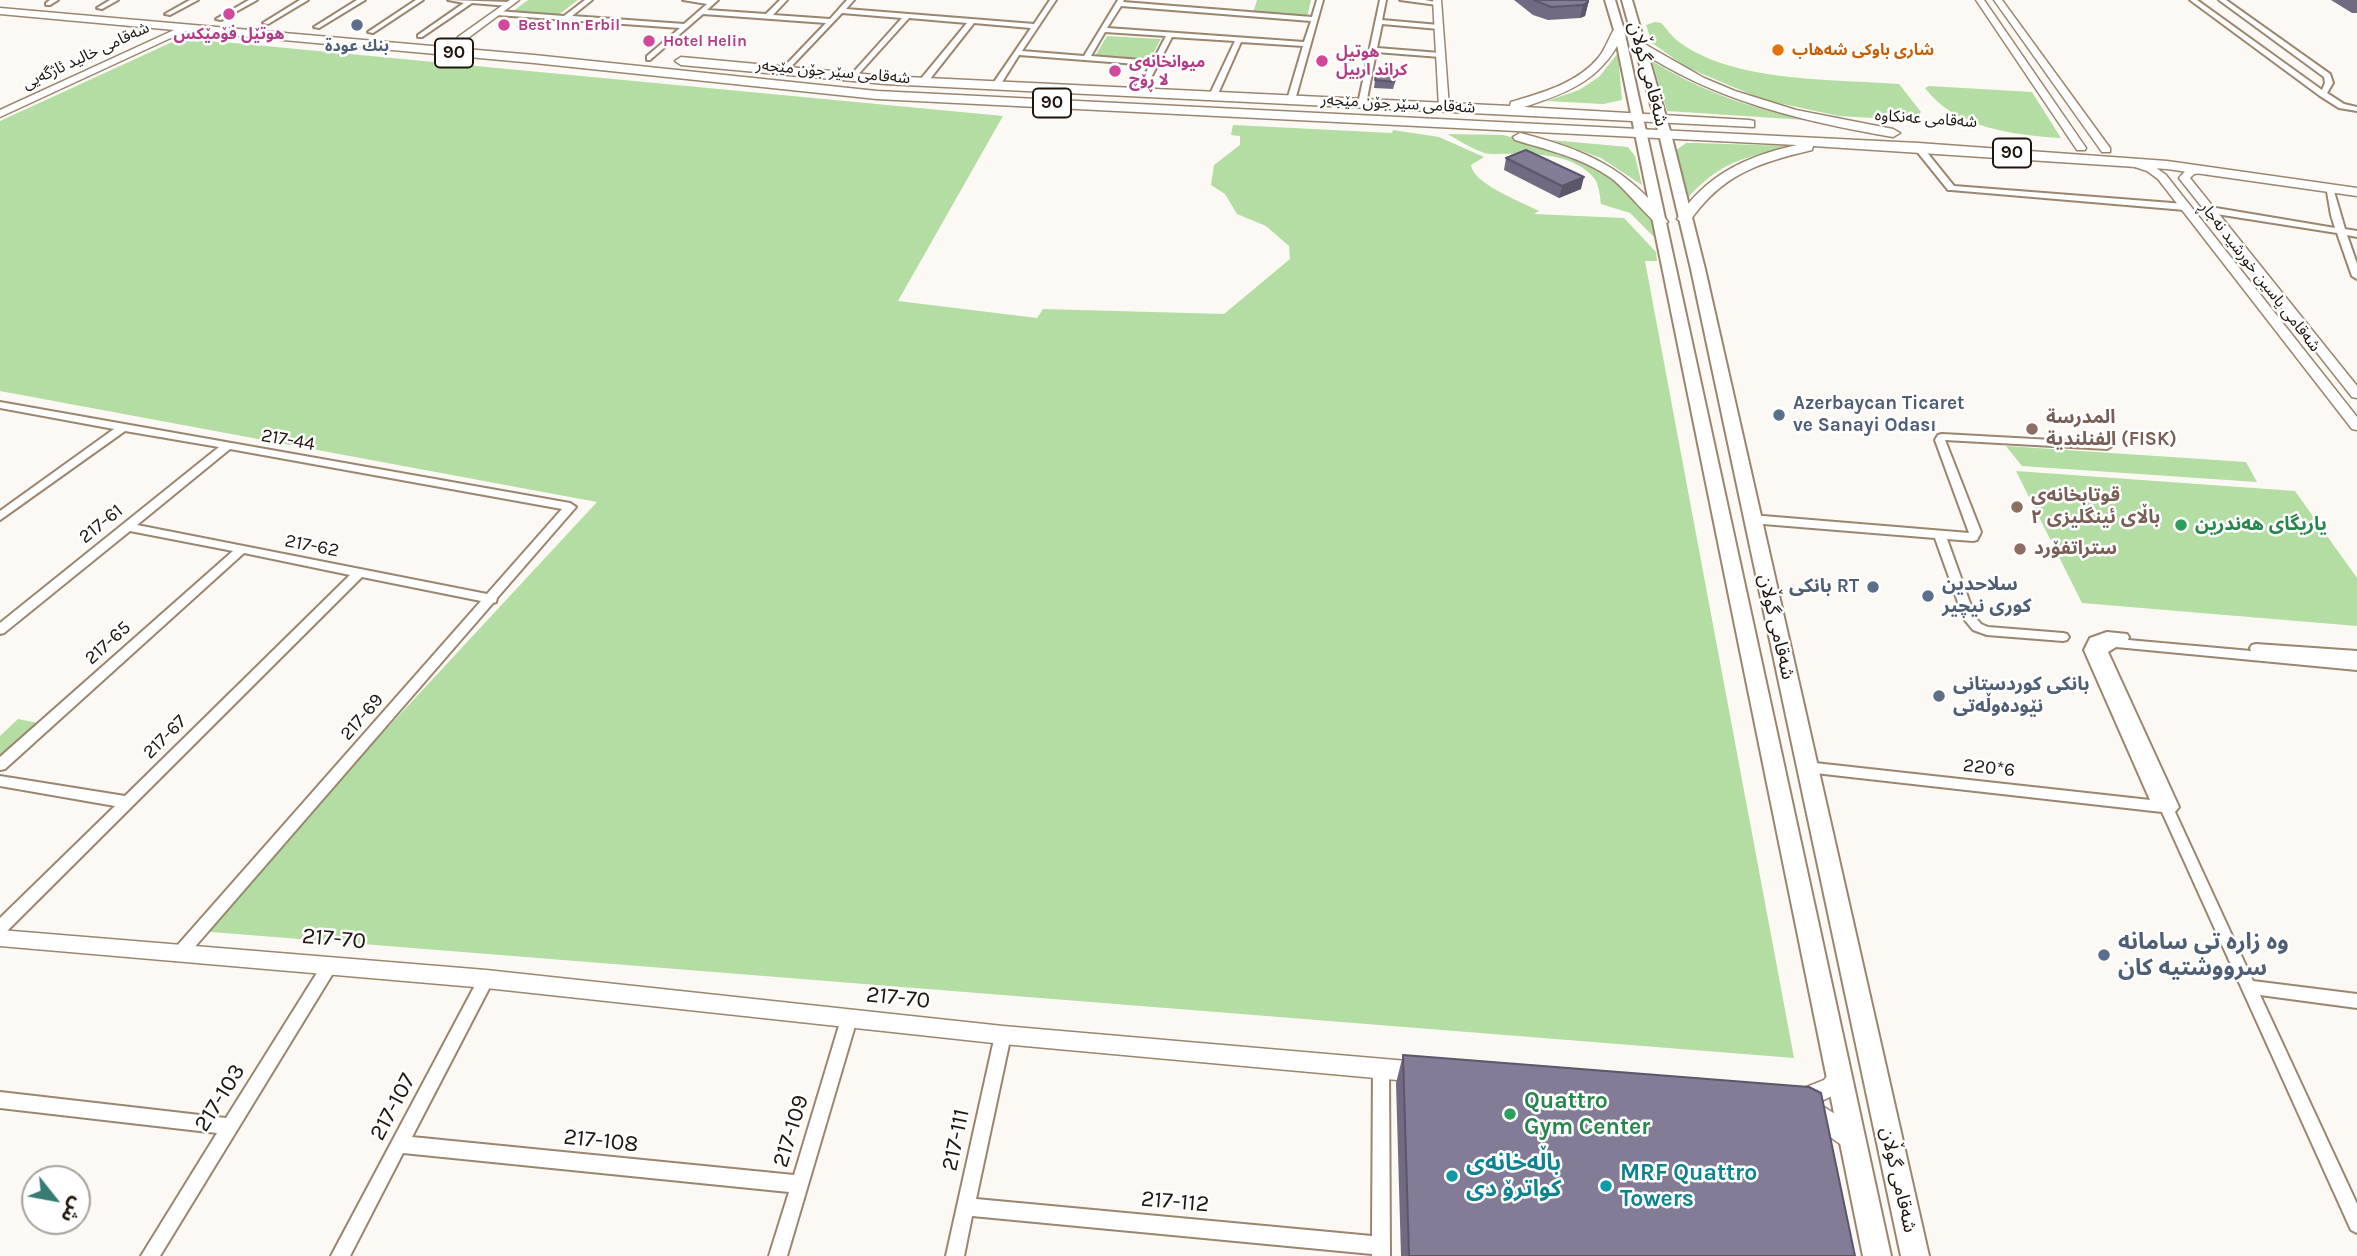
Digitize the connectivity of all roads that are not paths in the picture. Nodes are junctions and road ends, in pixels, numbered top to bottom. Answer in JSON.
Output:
{"nodes":[{"id":1,"x":6,"y":0,"type":"edge"},
{"id":2,"x":115,"y":0,"type":"edge"},
{"id":3,"x":195,"y":0,"type":"edge"},
{"id":4,"x":254,"y":0,"type":"edge"},
{"id":5,"x":305,"y":0,"type":"edge"},
{"id":6,"x":362,"y":0,"type":"edge"},
{"id":7,"x":420,"y":0,"type":"edge"},
{"id":8,"x":451,"y":0,"type":"edge"},
{"id":9,"x":589,"y":0,"type":"edge"},
{"id":10,"x":686,"y":0,"type":"edge"},
{"id":11,"x":785,"y":0,"type":"edge"},
{"id":12,"x":851,"y":0,"type":"edge"},
{"id":13,"x":1186,"y":0,"type":"edge"},
{"id":14,"x":1320,"y":0,"type":"edge"},
{"id":15,"x":1383,"y":0,"type":"edge"},
{"id":16,"x":1403,"y":0,"type":"edge"},
{"id":17,"x":1610,"y":0,"type":"edge"},
{"id":18,"x":1627,"y":0,"type":"edge"},
{"id":19,"x":1980,"y":0,"type":"edge"},
{"id":20,"x":1998,"y":0,"type":"edge"},
{"id":21,"x":2193,"y":0,"type":"edge"},
{"id":22,"x":2222,"y":0,"type":"edge"},
{"id":23,"x":471,"y":1,"type":"edge"},
{"id":24,"x":714,"y":1,"type":"edge"},
{"id":25,"x":1050,"y":1,"type":"edge"},
{"id":26,"x":1437,"y":1,"type":"edge"},
{"id":27,"x":51,"y":2,"type":"edge"},
{"id":28,"x":512,"y":2,"type":"edge"},
{"id":29,"x":1120,"y":2,"type":"edge"},
{"id":30,"x":100,"y":8,"type":"junction"},
{"id":31,"x":1181,"y":9,"type":"junction"},
{"id":32,"x":0,"y":11,"type":"edge"},
{"id":33,"x":841,"y":11,"type":"junction"},
{"id":34,"x":702,"y":12,"type":"junction"},
{"id":35,"x":497,"y":13,"type":"junction"},
{"id":36,"x":167,"y":14,"type":"junction"},
{"id":37,"x":907,"y":16,"type":"junction"},
{"id":38,"x":767,"y":17,"type":"junction"},
{"id":39,"x":565,"y":18,"type":"junction"},
{"id":40,"x":219,"y":19,"type":"junction"},
{"id":41,"x":1314,"y":19,"type":"junction"},
{"id":42,"x":831,"y":21,"type":"junction"},
{"id":43,"x":972,"y":21,"type":"junction"},
{"id":44,"x":266,"y":23,"type":"junction"},
{"id":45,"x":1379,"y":23,"type":"junction"},
{"id":46,"x":686,"y":26,"type":"junction"},
{"id":47,"x":1035,"y":26,"type":"junction"},
{"id":48,"x":317,"y":27,"type":"junction"},
{"id":49,"x":1439,"y":27,"type":"junction"},
{"id":50,"x":186,"y":28,"type":"junction"},
{"id":51,"x":1102,"y":30,"type":"junction"},
{"id":52,"x":1619,"y":30,"type":"junction"},
{"id":53,"x":371,"y":32,"type":"junction"},
{"id":54,"x":1170,"y":35,"type":"junction"},
{"id":55,"x":420,"y":36,"type":"junction"},
{"id":56,"x":461,"y":39,"type":"junction"},
{"id":57,"x":1239,"y":39,"type":"junction"},
{"id":58,"x":1307,"y":44,"type":"junction"},
{"id":59,"x":1641,"y":46,"type":"junction"},
{"id":60,"x":549,"y":48,"type":"junction"},
{"id":61,"x":1374,"y":50,"type":"junction"},
{"id":62,"x":589,"y":52,"type":"junction"},
{"id":63,"x":1017,"y":53,"type":"junction"},
{"id":64,"x":1440,"y":55,"type":"junction"},
{"id":65,"x":650,"y":58,"type":"junction"},
{"id":66,"x":1086,"y":58,"type":"junction"},
{"id":67,"x":534,"y":59,"type":"junction"},
{"id":68,"x":569,"y":63,"type":"junction"},
{"id":69,"x":1155,"y":63,"type":"junction"},
{"id":70,"x":785,"y":71,"type":"junction"},
{"id":71,"x":853,"y":78,"type":"junction"},
{"id":72,"x":923,"y":82,"type":"junction"},
{"id":73,"x":996,"y":85,"type":"junction"},
{"id":74,"x":1139,"y":93,"type":"junction"},
{"id":75,"x":2323,"y":94,"type":"junction"},
{"id":76,"x":1213,"y":96,"type":"junction"},
{"id":77,"x":1292,"y":100,"type":"junction"},
{"id":78,"x":1363,"y":104,"type":"junction"},
{"id":79,"x":1444,"y":107,"type":"junction"},
{"id":80,"x":2357,"y":109,"type":"edge"},
{"id":81,"x":1482,"y":110,"type":"junction"},
{"id":82,"x":0,"y":114,"type":"edge"},
{"id":83,"x":1636,"y":116,"type":"junction"},
{"id":84,"x":1659,"y":117,"type":"junction"},
{"id":85,"x":1477,"y":125,"type":"junction"},
{"id":86,"x":1641,"y":133,"type":"junction"},
{"id":87,"x":1665,"y":134,"type":"junction"},
{"id":88,"x":1899,"y":134,"type":"junction"},
{"id":89,"x":2073,"y":135,"type":"junction"},
{"id":90,"x":2097,"y":137,"type":"junction"},
{"id":91,"x":1839,"y":142,"type":"junction"},
{"id":92,"x":1918,"y":147,"type":"junction"},
{"id":93,"x":2081,"y":148,"type":"junction"},
{"id":94,"x":2106,"y":150,"type":"junction"},
{"id":95,"x":2127,"y":162,"type":"junction"},
{"id":96,"x":2206,"y":170,"type":"junction"},
{"id":97,"x":2166,"y":182,"type":"junction"},
{"id":98,"x":2188,"y":184,"type":"junction"},
{"id":99,"x":2357,"y":184,"type":"edge"},
{"id":100,"x":2329,"y":188,"type":"junction"},
{"id":101,"x":2357,"y":192,"type":"edge"},
{"id":102,"x":2185,"y":207,"type":"junction"},
{"id":103,"x":2210,"y":210,"type":"junction"},
{"id":104,"x":1685,"y":219,"type":"junction"},
{"id":105,"x":1661,"y":222,"type":"junction"},
{"id":106,"x":2340,"y":231,"type":"junction"},
{"id":107,"x":2357,"y":234,"type":"edge"},
{"id":108,"x":2357,"y":276,"type":"edge"},
{"id":109,"x":2357,"y":394,"type":"edge"},
{"id":110,"x":0,"y":405,"type":"edge"},
{"id":111,"x":2357,"y":426,"type":"edge"},
{"id":112,"x":122,"y":428,"type":"junction"},
{"id":113,"x":2107,"y":446,"type":"dead end"},
{"id":114,"x":226,"y":447,"type":"junction"},
{"id":115,"x":1716,"y":488,"type":"junction"},
{"id":116,"x":1745,"y":490,"type":"junction"},
{"id":117,"x":570,"y":507,"type":"joint"},
{"id":118,"x":0,"y":516,"type":"edge"},
{"id":119,"x":1751,"y":519,"type":"junction"},
{"id":120,"x":126,"y":526,"type":"junction"},
{"id":121,"x":1940,"y":535,"type":"junction"},
{"id":122,"x":241,"y":550,"type":"junction"},
{"id":123,"x":358,"y":574,"type":"junction"},
{"id":124,"x":492,"y":599,"type":"junction"},
{"id":125,"x":0,"y":629,"type":"edge"},
{"id":126,"x":2063,"y":637,"type":"dead end"},
{"id":127,"x":2357,"y":656,"type":"edge"},
{"id":128,"x":2357,"y":665,"type":"edge"},
{"id":129,"x":0,"y":765,"type":"edge"},
{"id":130,"x":1806,"y":767,"type":"junction"},
{"id":131,"x":0,"y":781,"type":"edge"},
{"id":132,"x":127,"y":802,"type":"junction"},
{"id":133,"x":2166,"y":807,"type":"junction"},
{"id":134,"x":0,"y":928,"type":"edge"},
{"id":135,"x":0,"y":937,"type":"edge"},
{"id":136,"x":181,"y":952,"type":"junction"},
{"id":137,"x":330,"y":965,"type":"junction"},
{"id":138,"x":486,"y":979,"type":"junction"},
{"id":139,"x":2249,"y":987,"type":"junction"},
{"id":140,"x":2357,"y":1002,"type":"edge"},
{"id":141,"x":849,"y":1019,"type":"junction"},
{"id":142,"x":1003,"y":1035,"type":"junction"},
{"id":143,"x":1381,"y":1069,"type":"junction"},
{"id":144,"x":1440,"y":1073,"type":"edge"},
{"id":145,"x":1840,"y":1076,"type":"junction"},
{"id":146,"x":0,"y":1100,"type":"edge"},
{"id":147,"x":229,"y":1126,"type":"junction"},
{"id":148,"x":399,"y":1144,"type":"junction"},
{"id":149,"x":1855,"y":1145,"type":"junction"},
{"id":150,"x":799,"y":1184,"type":"junction"},
{"id":151,"x":965,"y":1207,"type":"junction"},
{"id":152,"x":2357,"y":1224,"type":"edge"},
{"id":153,"x":1381,"y":1251,"type":"edge"},
{"id":154,"x":150,"y":1256,"type":"edge"},
{"id":155,"x":340,"y":1256,"type":"edge"},
{"id":156,"x":778,"y":1256,"type":"edge"},
{"id":157,"x":955,"y":1256,"type":"edge"},
{"id":158,"x":1877,"y":1256,"type":"edge"},
{"id":159,"x":1915,"y":1256,"type":"edge"}],
"edges":[{"from":1,"to":27,"type":"highway","name":"شەقامی سێر جۆن مێجەر","number":"90"},
{"from":2,"to":30,"type":"street"},
{"from":3,"to":36,"type":"street"},
{"from":4,"to":40,"type":"street"},
{"from":5,"to":44,"type":"street"},
{"from":6,"to":48,"type":"street"},
{"from":7,"to":53,"type":"street"},
{"from":8,"to":23,"type":"street"},
{"from":9,"to":39,"type":"street"},
{"from":10,"to":24,"type":"street"},
{"from":11,"to":38,"type":"street"},
{"from":12,"to":33,"type":"street"},
{"from":13,"to":31,"type":"street"},
{"from":14,"to":41,"type":"street"},
{"from":15,"to":45,"type":"street"},
{"from":16,"to":26,"type":"street"},
{"from":17,"to":52,"type":"main road","name":"شەقامی گوڵان"},
{"from":18,"to":59,"type":"main road","name":"شەقامی گوڵان"},
{"from":19,"to":89,"type":"street"},
{"from":20,"to":90,"type":"street"},
{"from":21,"to":75,"type":"street"},
{"from":22,"to":75,"type":"street"},
{"from":23,"to":28,"type":"street"},
{"from":23,"to":55,"type":"street"},
{"from":24,"to":34,"type":"street"},
{"from":25,"to":47,"type":"street"},
{"from":26,"to":49,"type":"street"},
{"from":27,"to":30,"type":"highway","name":"شەقامی سێر جۆن مێجەر","number":"90"},
{"from":28,"to":35,"type":"street"},
{"from":29,"to":31,"type":"street"},
{"from":29,"to":51,"type":"street"},
{"from":30,"to":36,"type":"highway","name":"شەقامی سێر جۆن مێجەر","number":"90"},
{"from":31,"to":41,"type":"street"},
{"from":32,"to":50,"type":"highway","name":"شەقامی سێر جۆن مێجەر","number":"90"},
{"from":33,"to":37,"type":"street"},
{"from":33,"to":42,"type":"street"},
{"from":34,"to":38,"type":"street"},
{"from":34,"to":46,"type":"street"},
{"from":35,"to":39,"type":"street"},
{"from":35,"to":56,"type":"street"},
{"from":36,"to":40,"type":"highway","name":"شەقامی سێر جۆن مێجەر","number":"90"},
{"from":37,"to":43,"type":"street"},
{"from":37,"to":71,"type":"street"},
{"from":38,"to":42,"type":"street"},
{"from":39,"to":46,"type":"street"},
{"from":40,"to":44,"type":"highway","name":"شەقامی سێر جۆن مێجەر","number":"90"},
{"from":41,"to":58,"type":"street"},
{"from":42,"to":70,"type":"street"},
{"from":43,"to":47,"type":"street"},
{"from":43,"to":72,"type":"street"},
{"from":44,"to":48,"type":"highway","name":"شەقامی سێر جۆن مێجەر","number":"90"},
{"from":45,"to":49,"type":"street"},
{"from":45,"to":61,"type":"street"},
{"from":46,"to":65,"type":"street"},
{"from":47,"to":63,"type":"street"},
{"from":48,"to":53,"type":"highway","name":"شەقامی سێر جۆن مێجەر","number":"90"},
{"from":49,"to":64,"type":"street"},
{"from":50,"to":67,"type":"highway","name":"شەقامی سێر جۆن مێجەر","number":"90"},
{"from":50,"to":82,"type":"street","name":"شەقامی خالید ئاژگەیی"},
{"from":51,"to":54,"type":"street"},
{"from":51,"to":66,"type":"street"},
{"from":52,"to":81,"type":"highway"},
{"from":52,"to":83,"type":"main road","name":"شەقامی گوڵان"},
{"from":53,"to":55,"type":"highway","name":"شەقامی سێر جۆن مێجەر","number":"90"},
{"from":54,"to":57,"type":"street"},
{"from":54,"to":69,"type":"street"},
{"from":55,"to":56,"type":"highway","name":"شەقامی سێر جۆن مێجەر","number":"90"},
{"from":56,"to":60,"type":"highway","name":"شەقامی سێر جۆن مێجەر","number":"90"},
{"from":57,"to":58,"type":"street"},
{"from":57,"to":76,"type":"street"},
{"from":58,"to":77,"type":"street"},
{"from":59,"to":84,"type":"main road","name":"شەقامی گوڵان"},
{"from":59,"to":88,"type":"highway"},
{"from":60,"to":62,"type":"highway","name":"شەقامی سێر جۆن مێجەر","number":"90"},
{"from":60,"to":67,"type":"highway"},
{"from":61,"to":64,"type":"street"},
{"from":61,"to":78,"type":"street"},
{"from":62,"to":65,"type":"highway","name":"شەقامی سێر جۆن مێجەر","number":"90"},
{"from":62,"to":68,"type":"highway"},
{"from":63,"to":66,"type":"street"},
{"from":63,"to":73,"type":"street"},
{"from":64,"to":79,"type":"street"},
{"from":65,"to":70,"type":"highway","name":"شەقامی سێر جۆن مێجەر","number":"90"},
{"from":66,"to":69,"type":"street"},
{"from":67,"to":68,"type":"highway","name":"شەقامی سێر جۆن مێجەر","number":"90"},
{"from":68,"to":85,"type":"highway","name":"شەقامی سێر جۆن مێجەر","number":"90"},
{"from":69,"to":74,"type":"street"},
{"from":70,"to":71,"type":"highway","name":"شەقامی سێر جۆن مێجەر","number":"90"},
{"from":71,"to":72,"type":"highway","name":"شەقامی سێر جۆن مێجەر","number":"90"},
{"from":72,"to":73,"type":"highway","name":"شەقامی سێر جۆن مێجەر","number":"90"},
{"from":73,"to":74,"type":"highway","name":"شەقامی سێر جۆن مێجەر","number":"90"},
{"from":74,"to":76,"type":"highway","name":"شەقامی سێر جۆن مێجەر","number":"90"},
{"from":75,"to":80,"type":"street"},
{"from":76,"to":77,"type":"highway","name":"شەقامی سێر جۆن مێجەر","number":"90"},
{"from":77,"to":78,"type":"highway","name":"شەقامی سێر جۆن مێجەر","number":"90"},
{"from":78,"to":79,"type":"highway","name":"شەقامی سێر جۆن مێجەر","number":"90"},
{"from":79,"to":81,"type":"highway","name":"شەقامی سێر جۆن مێجەر","number":"90"},
{"from":81,"to":83,"type":"highway","name":"شەقامی سێر جۆن مێجەر","number":"90"},
{"from":83,"to":84,"type":"highway","name":"شەقامی سێر جۆن مێجەر","number":"90"},
{"from":83,"to":86,"type":"main road","name":"شەقامی گوڵان"},
{"from":84,"to":87,"type":"main road","name":"شەقامی گوڵان"},
{"from":84,"to":88,"type":"highway","name":"شەقامی عەنکاوە","number":"90"},
{"from":85,"to":86,"type":"highway","name":"شەقامی سێر جۆن مێجەر","number":"90"},
{"from":85,"to":105,"type":"highway"},
{"from":86,"to":87,"type":"highway","name":"شەقامی سێر جۆن مێجەر","number":"90"},
{"from":86,"to":105,"type":"main road","name":"شەقامی گوڵان"},
{"from":87,"to":91,"type":"highway","name":"شەقامی عەنکاوە","number":"90"},
{"from":87,"to":104,"type":"main road","name":"شەقامی گوڵان"},
{"from":88,"to":93,"type":"highway","name":"شەقامی عەنکاوە","number":"90"},
{"from":89,"to":90,"type":"street"},
{"from":89,"to":93,"type":"street"},
{"from":90,"to":94,"type":"street"},
{"from":91,"to":92,"type":"highway","name":"شەقامی عەنکاوە","number":"90"},
{"from":91,"to":104,"type":"highway"},
{"from":92,"to":95,"type":"highway","name":"شەقامی عەنکاوە","number":"90"},
{"from":92,"to":102,"type":"street"},
{"from":93,"to":94,"type":"highway","name":"شەقامی عەنکاوە","number":"90"},
{"from":94,"to":99,"type":"highway","name":"شەقامی عەنکاوە","number":"90"},
{"from":95,"to":96,"type":"highway","name":"شەقامی عەنکاوە","number":"90"},
{"from":95,"to":97,"type":"street","name":"شەقامی یاسین خورشید نەجاڕ"},
{"from":96,"to":98,"type":"street","name":"شەقامی یاسین خورشید نەجاڕ"},
{"from":96,"to":100,"type":"highway","name":"شەقامی عەنکاوە","number":"90"},
{"from":97,"to":98,"type":"street"},
{"from":97,"to":102,"type":"street","name":"شەقامی یاسین خورشید نەجاڕ"},
{"from":98,"to":103,"type":"street","name":"شەقامی یاسین خورشید نەجاڕ"},
{"from":100,"to":101,"type":"highway","name":"شەقامی عەنکاوە","number":"90"},
{"from":100,"to":106,"type":"street"},
{"from":102,"to":111,"type":"street","name":"شەقامی یاسین خورشید نەجاڕ"},
{"from":103,"to":106,"type":"street"},
{"from":103,"to":109,"type":"street","name":"شەقامی یاسین خورشید نەجاڕ"},
{"from":104,"to":116,"type":"main road","name":"شەقامی گوڵان"},
{"from":105,"to":115,"type":"main road","name":"شەقامی گوڵان"},
{"from":106,"to":107,"type":"street"},
{"from":106,"to":108,"type":"street"},
{"from":110,"to":112,"type":"street","name":"217-44"},
{"from":112,"to":114,"type":"street","name":"217-44"},
{"from":112,"to":118,"type":"street"},
{"from":113,"to":121,"type":"street"},
{"from":114,"to":117,"type":"street","name":"217-44"},
{"from":114,"to":120,"type":"street","name":"217-61"},
{"from":115,"to":116,"type":"main road"},
{"from":115,"to":145,"type":"main road","name":"شەقامی گوڵان"},
{"from":116,"to":119,"type":"main road","name":"شەقامی گوڵان"},
{"from":117,"to":124,"type":"street","name":"217-69"},
{"from":119,"to":121,"type":"street"},
{"from":119,"to":130,"type":"main road","name":"شەقامی گوڵان"},
{"from":120,"to":122,"type":"street","name":"217-62"},
{"from":120,"to":125,"type":"street","name":"217-61"},
{"from":121,"to":126,"type":"street"},
{"from":122,"to":123,"type":"street","name":"217-62"},
{"from":122,"to":129,"type":"street","name":"217-65"},
{"from":123,"to":124,"type":"street","name":"217-62"},
{"from":123,"to":132,"type":"street","name":"217-67"},
{"from":124,"to":136,"type":"street","name":"217-69"},
{"from":127,"to":133,"type":"street"},
{"from":128,"to":133,"type":"street"},
{"from":130,"to":133,"type":"street","name":"220*6"},
{"from":130,"to":159,"type":"main road","name":"شەقامی گوڵان"},
{"from":131,"to":132,"type":"street"},
{"from":132,"to":134,"type":"street","name":"217-67"},
{"from":133,"to":139,"type":"street"},
{"from":135,"to":136,"type":"street","name":"217-70"},
{"from":136,"to":137,"type":"street","name":"217-70"},
{"from":137,"to":138,"type":"street","name":"217-70"},
{"from":137,"to":147,"type":"street","name":"217-103"},
{"from":138,"to":141,"type":"street","name":"217-70"},
{"from":138,"to":148,"type":"street","name":"217-107"},
{"from":139,"to":140,"type":"street"},
{"from":139,"to":152,"type":"street"},
{"from":141,"to":142,"type":"street","name":"217-70"},
{"from":141,"to":150,"type":"street","name":"217-109"},
{"from":142,"to":143,"type":"street","name":"217-70"},
{"from":142,"to":151,"type":"street","name":"217-111"},
{"from":143,"to":144,"type":"street","name":"217-70"},
{"from":143,"to":153,"type":"street"},
{"from":145,"to":149,"type":"main road","name":"شەقامی گوڵان"},
{"from":145,"to":149,"type":"street"},
{"from":146,"to":147,"type":"street"},
{"from":147,"to":154,"type":"street","name":"217-103"},
{"from":148,"to":150,"type":"street","name":"217-108"},
{"from":148,"to":155,"type":"street","name":"217-107"},
{"from":149,"to":158,"type":"main road","name":"شەقامی گوڵان"},
{"from":150,"to":156,"type":"street","name":"217-109"},
{"from":151,"to":153,"type":"street","name":"217-112"},
{"from":151,"to":157,"type":"street","name":"217-111"}]}
